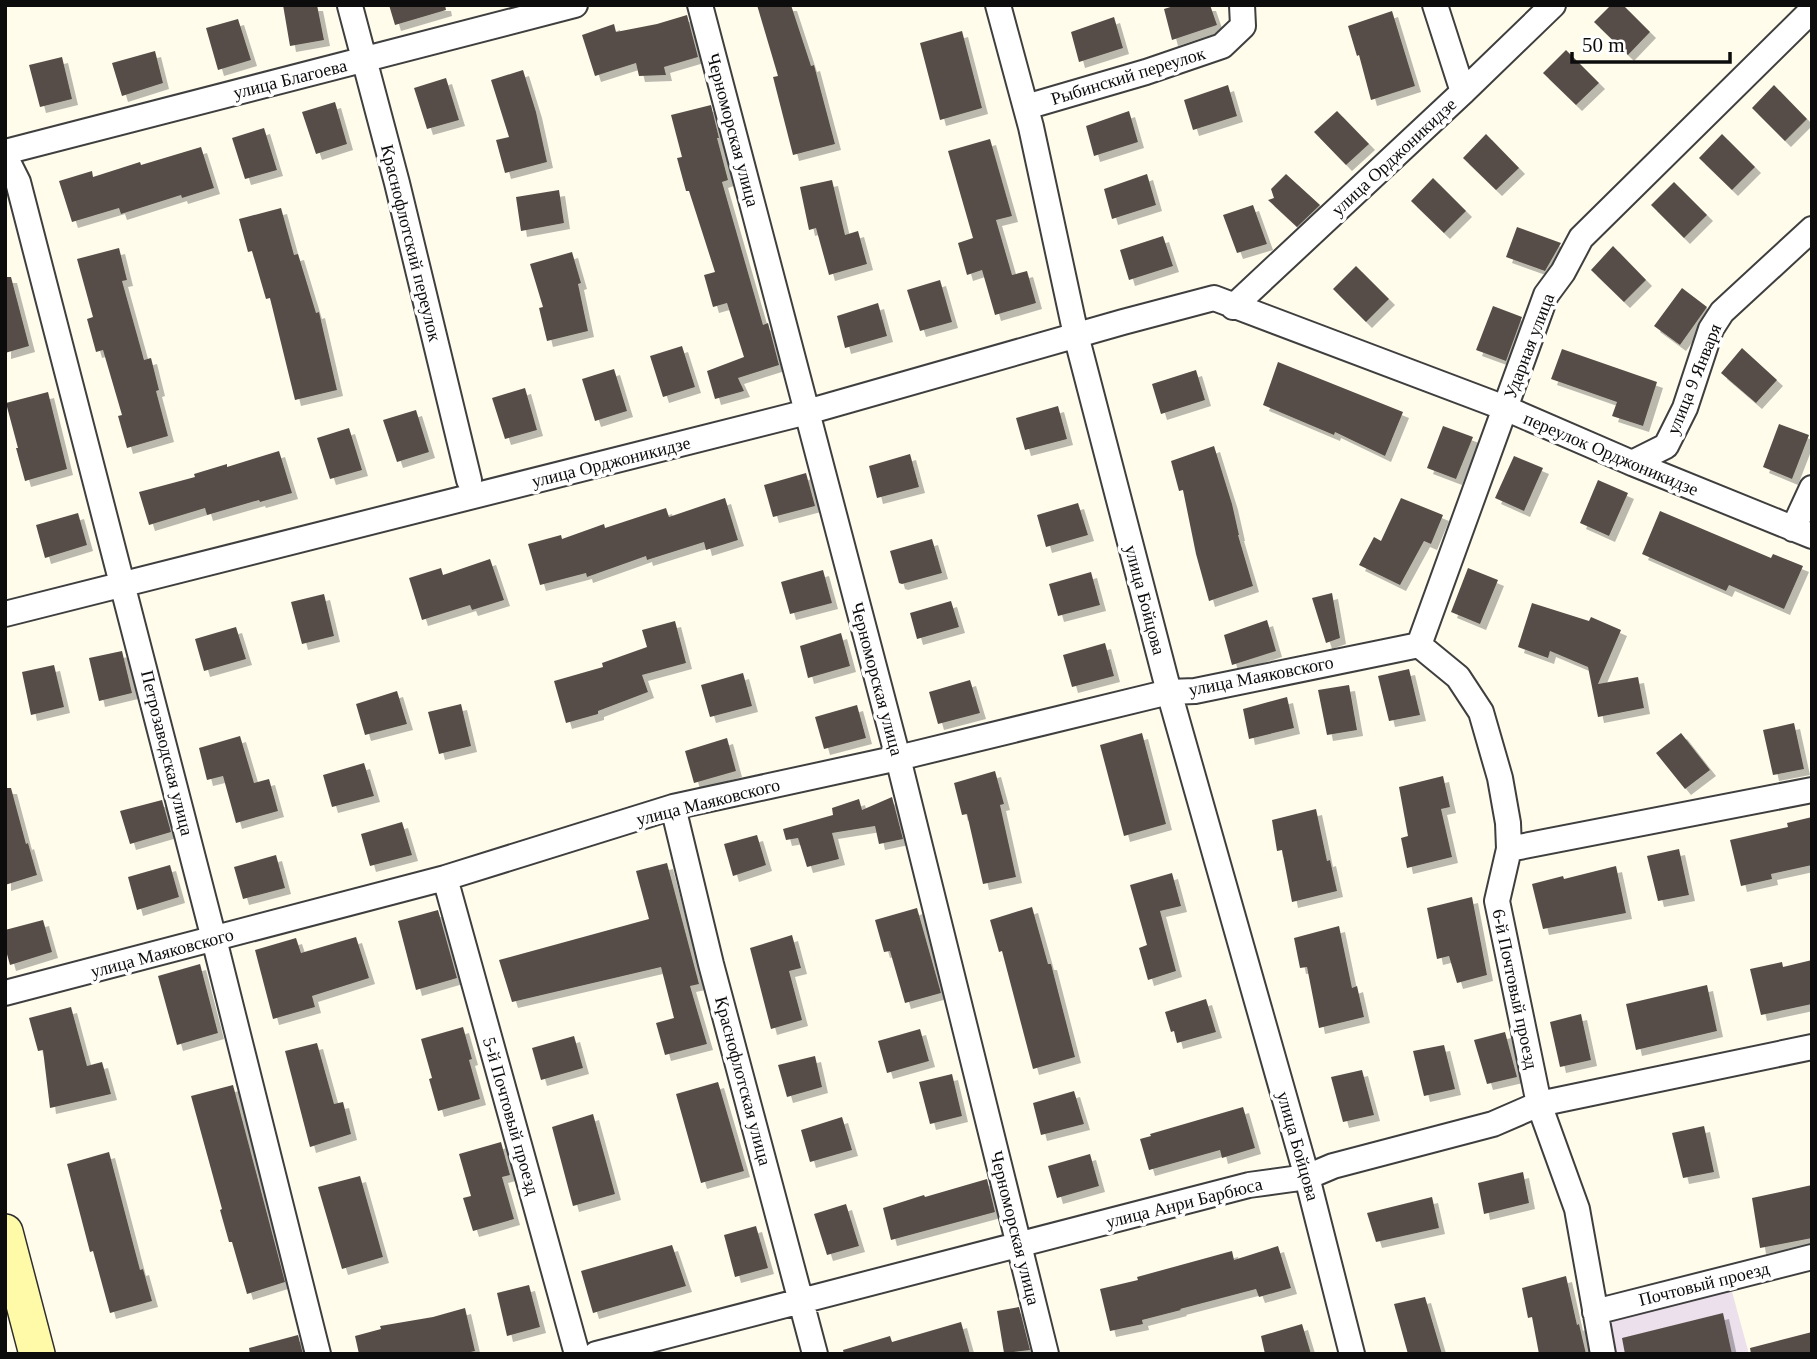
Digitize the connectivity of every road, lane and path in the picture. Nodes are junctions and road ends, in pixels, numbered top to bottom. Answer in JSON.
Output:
{"nodes":[{"id":1,"x":575,"y":5,"type":"edge"},
{"id":2,"x":700,"y":5,"type":"edge"},
{"id":3,"x":998,"y":5,"type":"edge"},
{"id":4,"x":1242,"y":5,"type":"edge"},
{"id":5,"x":1435,"y":5,"type":"edge"},
{"id":6,"x":1553,"y":5,"type":"edge"},
{"id":7,"x":350,"y":6,"type":"edge"},
{"id":8,"x":1812,"y":10,"type":"edge"},
{"id":9,"x":364,"y":60,"type":"junction"},
{"id":10,"x":1463,"y":92,"type":"junction"},
{"id":11,"x":1026,"y":107,"type":"junction"},
{"id":12,"x":5,"y":154,"type":"edge"},
{"id":13,"x":1812,"y":229,"type":"edge"},
{"id":14,"x":1223,"y":302,"type":"junction"},
{"id":15,"x":1076,"y":335,"type":"junction"},
{"id":16,"x":1505,"y":408,"type":"junction"},
{"id":17,"x":807,"y":412,"type":"junction"},
{"id":18,"x":1632,"y":463,"type":"junction"},
{"id":19,"x":469,"y":480,"type":"dead end"},
{"id":20,"x":1812,"y":488,"type":"edge"},
{"id":21,"x":1802,"y":533,"type":"edge"},
{"id":22,"x":123,"y":584,"type":"junction"},
{"id":23,"x":5,"y":614,"type":"edge"},
{"id":24,"x":1419,"y":645,"type":"junction"},
{"id":25,"x":1169,"y":692,"type":"junction"},
{"id":26,"x":898,"y":758,"type":"junction"},
{"id":27,"x":1812,"y":790,"type":"edge"},
{"id":28,"x":673,"y":807,"type":"junction"},
{"id":29,"x":1509,"y":849,"type":"junction"},
{"id":30,"x":445,"y":878,"type":"junction"},
{"id":31,"x":214,"y":939,"type":"junction"},
{"id":32,"x":5,"y":993,"type":"edge"},
{"id":33,"x":1812,"y":1047,"type":"edge"},
{"id":34,"x":1539,"y":1104,"type":"junction"},
{"id":35,"x":1307,"y":1177,"type":"junction"},
{"id":36,"x":6,"y":1238,"type":"edge"},
{"id":37,"x":1019,"y":1245,"type":"junction"},
{"id":38,"x":1812,"y":1257,"type":"edge"},
{"id":39,"x":802,"y":1301,"type":"junction"},
{"id":40,"x":1595,"y":1311,"type":"junction"},
{"id":41,"x":37,"y":1354,"type":"edge"},
{"id":42,"x":318,"y":1354,"type":"edge"},
{"id":43,"x":577,"y":1354,"type":"edge"},
{"id":44,"x":596,"y":1354,"type":"edge"},
{"id":45,"x":816,"y":1354,"type":"edge"},
{"id":46,"x":1046,"y":1354,"type":"edge"},
{"id":47,"x":1352,"y":1354,"type":"edge"},
{"id":48,"x":1603,"y":1354,"type":"edge"}],
"edges":[{"from":1,"to":9,"type":"street","name":"улица Благоева"},
{"from":2,"to":17,"type":"street","name":"Черноморская улица"},
{"from":3,"to":11,"type":"street","name":"улица Бойцова"},
{"from":4,"to":11,"type":"street","name":"Рыбинский переулок"},
{"from":5,"to":10,"type":"street"},
{"from":6,"to":10,"type":"street","name":"улица Орджоникидзе"},
{"from":7,"to":9,"type":"street","name":"Краснофлотский переулок"},
{"from":8,"to":16,"type":"street","name":"Ударная улица"},
{"from":9,"to":12,"type":"street","name":"улица Благоева"},
{"from":9,"to":19,"type":"street","name":"Краснофлотский переулок"},
{"from":10,"to":14,"type":"street","name":"улица Орджоникидзе"},
{"from":11,"to":15,"type":"street","name":"улица Бойцова"},
{"from":12,"to":22,"type":"street","name":"Петрозаводская улица"},
{"from":13,"to":18,"type":"street","name":"улица 9 Января"},
{"from":14,"to":15,"type":"street","name":"улица Орджоникидзе"},
{"from":14,"to":16,"type":"street","name":"переулок Орджоникидзе"},
{"from":15,"to":17,"type":"street","name":"улица Орджоникидзе"},
{"from":15,"to":25,"type":"street","name":"улица Бойцова"},
{"from":16,"to":18,"type":"street","name":"переулок Орджоникидзе"},
{"from":16,"to":24,"type":"street","name":"Ударная улица"},
{"from":17,"to":22,"type":"street","name":"улица Орджоникидзе"},
{"from":17,"to":26,"type":"street","name":"Черноморская улица"},
{"from":18,"to":21,"type":"street","name":"переулок Орджоникидзе"},
{"from":20,"to":21,"type":"street"},
{"from":22,"to":23,"type":"street","name":"улица Орджоникидзе"},
{"from":22,"to":31,"type":"street","name":"Петрозаводская улица"},
{"from":24,"to":25,"type":"street","name":"улица Маяковского"},
{"from":24,"to":29,"type":"street","name":"6-й Почтовый проезд"},
{"from":25,"to":26,"type":"street","name":"улица Маяковского"},
{"from":25,"to":35,"type":"street","name":"улица Бойцова"},
{"from":26,"to":28,"type":"street","name":"улица Маяковского"},
{"from":26,"to":37,"type":"street","name":"Черноморская улица"},
{"from":27,"to":29,"type":"street"},
{"from":28,"to":30,"type":"street","name":"улица Маяковского"},
{"from":28,"to":39,"type":"street","name":"Краснофлотская улица"},
{"from":29,"to":34,"type":"street","name":"6-й Почтовый проезд"},
{"from":30,"to":31,"type":"street","name":"улица Маяковского"},
{"from":30,"to":43,"type":"street","name":"5-й Почтовый проезд"},
{"from":31,"to":32,"type":"street","name":"улица Маяковского"},
{"from":31,"to":42,"type":"street","name":"Петрозаводская улица"},
{"from":33,"to":34,"type":"street","name":"улица Анри Барбюса"},
{"from":34,"to":35,"type":"street","name":"улица Анри Барбюса"},
{"from":34,"to":40,"type":"street","name":"6-й Почтовый проезд"},
{"from":35,"to":37,"type":"street","name":"улица Анри Барбюса"},
{"from":35,"to":47,"type":"street","name":"улица Бойцова"},
{"from":36,"to":41,"type":"street"},
{"from":37,"to":39,"type":"street","name":"улица Анри Барбюса"},
{"from":37,"to":46,"type":"street","name":"Черноморская улица"},
{"from":38,"to":40,"type":"street","name":"Почтовый проезд"},
{"from":39,"to":44,"type":"street","name":"улица Анри Барбюса"},
{"from":39,"to":45,"type":"street","name":"Краснофлотская улица"},
{"from":40,"to":48,"type":"street","name":"6-й Почтовый проезд"}]}
